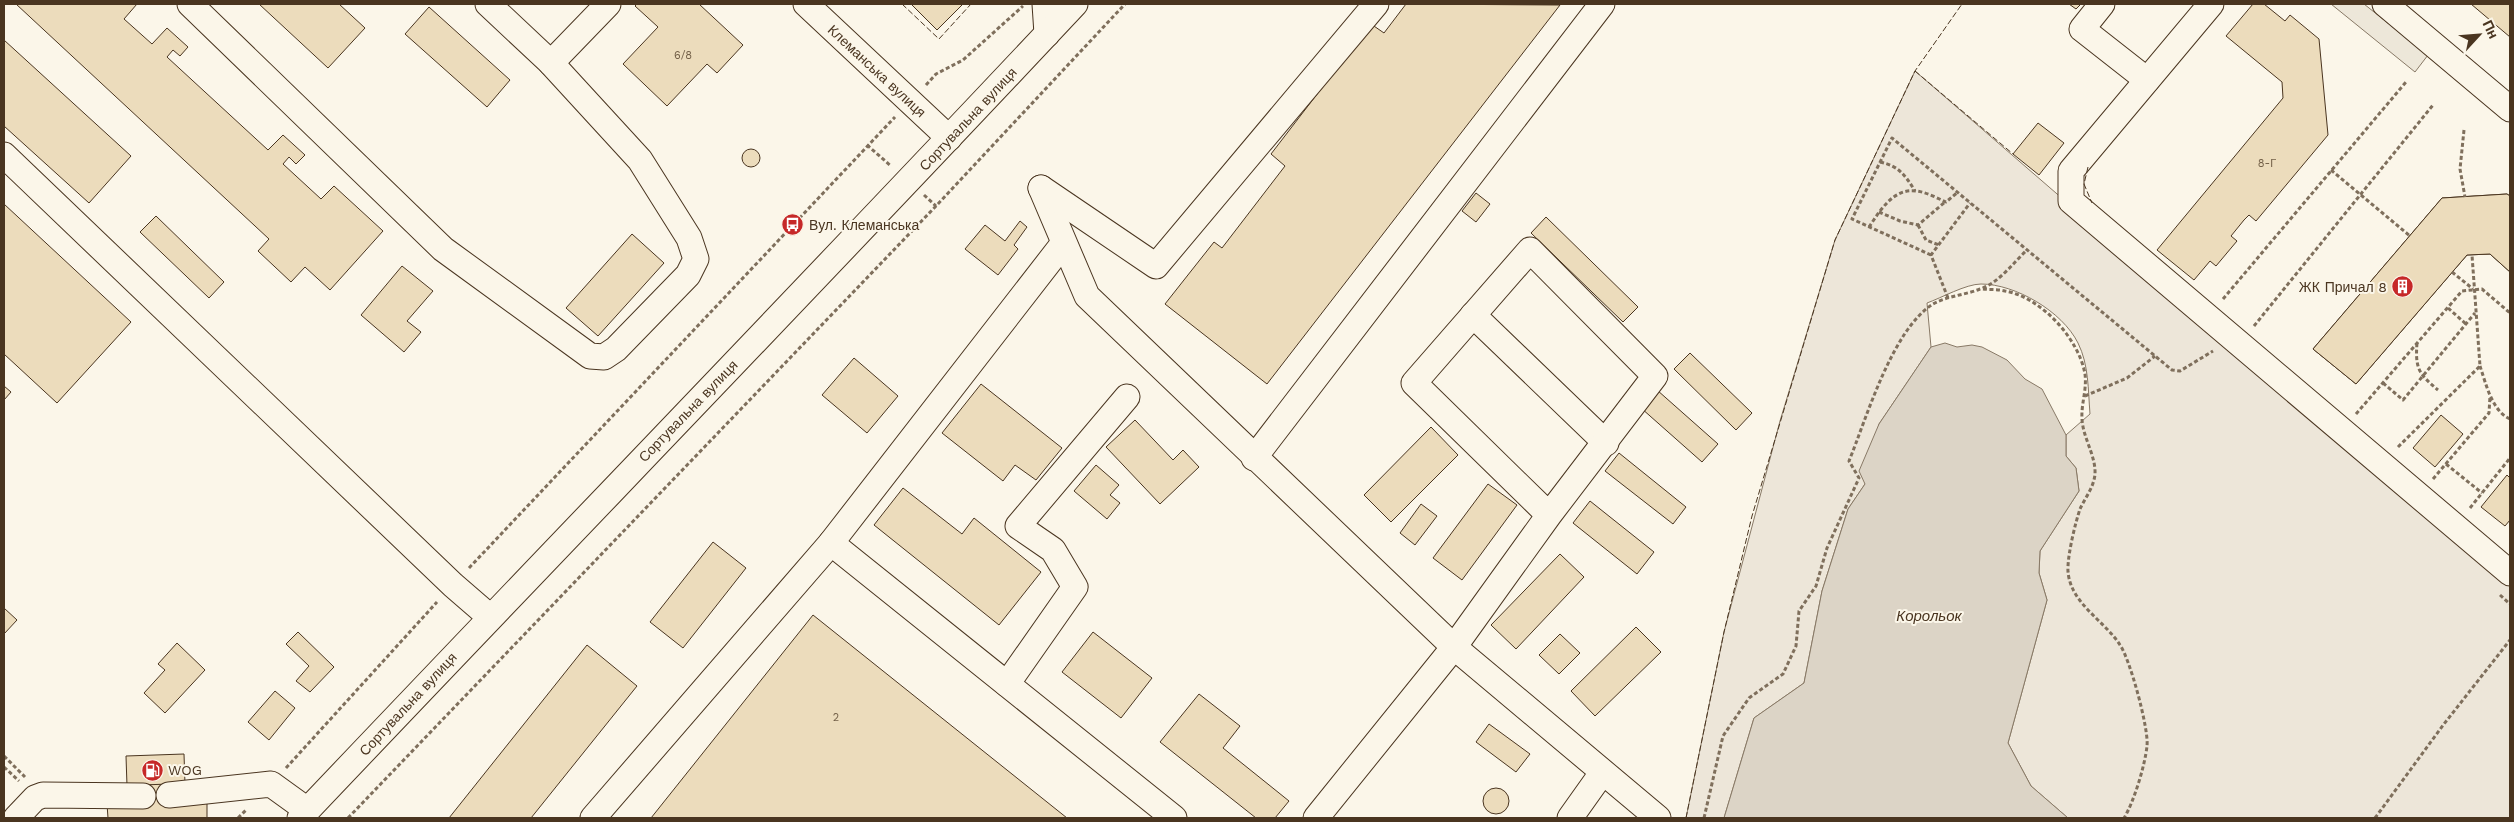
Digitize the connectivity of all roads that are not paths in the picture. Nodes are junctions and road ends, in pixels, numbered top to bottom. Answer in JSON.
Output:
{"nodes":[{"id":1,"x":190,"y":4,"type":"edge"},
{"id":2,"x":488,"y":4,"type":"edge"},
{"id":3,"x":608,"y":4,"type":"edge"},
{"id":4,"x":806,"y":4,"type":"edge"},
{"id":5,"x":1045,"y":4,"type":"edge"},
{"id":6,"x":1076,"y":4,"type":"edge"},
{"id":7,"x":1376,"y":4,"type":"edge"},
{"id":8,"x":1602,"y":4,"type":"edge"},
{"id":9,"x":2102,"y":4,"type":"edge"},
{"id":10,"x":2211,"y":4,"type":"edge"},
{"id":11,"x":2385,"y":4,"type":"edge"},
{"id":12,"x":1047,"y":34,"type":"junction"},
{"id":13,"x":551,"y":62,"type":"junction"},
{"id":14,"x":2147,"y":80,"type":"junction"},
{"id":15,"x":2510,"y":109,"type":"edge"},
{"id":16,"x":950,"y":138,"type":"junction"},
{"id":17,"x":4,"y":155,"type":"edge"},
{"id":18,"x":1063,"y":244,"type":"junction"},
{"id":19,"x":1473,"y":316,"type":"junction"},
{"id":20,"x":1126,"y":397,"type":"dead end"},
{"id":21,"x":1606,"y":443,"type":"junction"},
{"id":22,"x":1254,"y":458,"type":"junction"},
{"id":23,"x":1549,"y":515,"type":"junction"},
{"id":24,"x":831,"y":542,"type":"junction"},
{"id":25,"x":2510,"y":573,"type":"edge"},
{"id":26,"x":490,"y":617,"type":"junction"},
{"id":27,"x":1454,"y":647,"type":"junction"},
{"id":28,"x":1007,"y":684,"type":"junction"},
{"id":29,"x":1602,"y":773,"type":"junction"},
{"id":30,"x":170,"y":795,"type":"dead end"},
{"id":31,"x":143,"y":796,"type":"dead end"},
{"id":32,"x":304,"y":814,"type":"edge"},
{"id":33,"x":16,"y":818,"type":"edge"},
{"id":34,"x":593,"y":818,"type":"edge"},
{"id":35,"x":1174,"y":818,"type":"edge"},
{"id":36,"x":1316,"y":818,"type":"edge"},
{"id":37,"x":1570,"y":818,"type":"edge"},
{"id":38,"x":1658,"y":818,"type":"edge"}],
"edges":[{"from":1,"to":13,"type":"street"},
{"from":2,"to":13,"type":"street"},
{"from":3,"to":13,"type":"street"},
{"from":4,"to":16,"type":"street","name":"Клеманська вулиця"},
{"from":5,"to":12,"type":"street"},
{"from":6,"to":12,"type":"street","name":"Сортувальна вулиця"},
{"from":7,"to":18,"type":"street"},
{"from":8,"to":22,"type":"street"},
{"from":9,"to":14,"type":"street"},
{"from":10,"to":14,"type":"street"},
{"from":11,"to":15,"type":"street"},
{"from":12,"to":16,"type":"street","name":"Сортувальна вулиця"},
{"from":14,"to":25,"type":"street"},
{"from":16,"to":26,"type":"street","name":"Сортувальна вулиця"},
{"from":17,"to":26,"type":"street"},
{"from":18,"to":22,"type":"street"},
{"from":18,"to":24,"type":"street"},
{"from":19,"to":21,"type":"street"},
{"from":19,"to":21,"type":"street"},
{"from":19,"to":23,"type":"street"},
{"from":20,"to":28,"type":"street"},
{"from":21,"to":23,"type":"street"},
{"from":22,"to":27,"type":"street"},
{"from":23,"to":27,"type":"street"},
{"from":24,"to":28,"type":"street"},
{"from":24,"to":34,"type":"street"},
{"from":26,"to":32,"type":"street","name":"Сортувальна вулиця"},
{"from":27,"to":29,"type":"street"},
{"from":27,"to":36,"type":"street"},
{"from":28,"to":35,"type":"street"},
{"from":29,"to":37,"type":"street"},
{"from":29,"to":38,"type":"street"},
{"from":30,"to":32,"type":"street"},
{"from":31,"to":33,"type":"street"}]}
